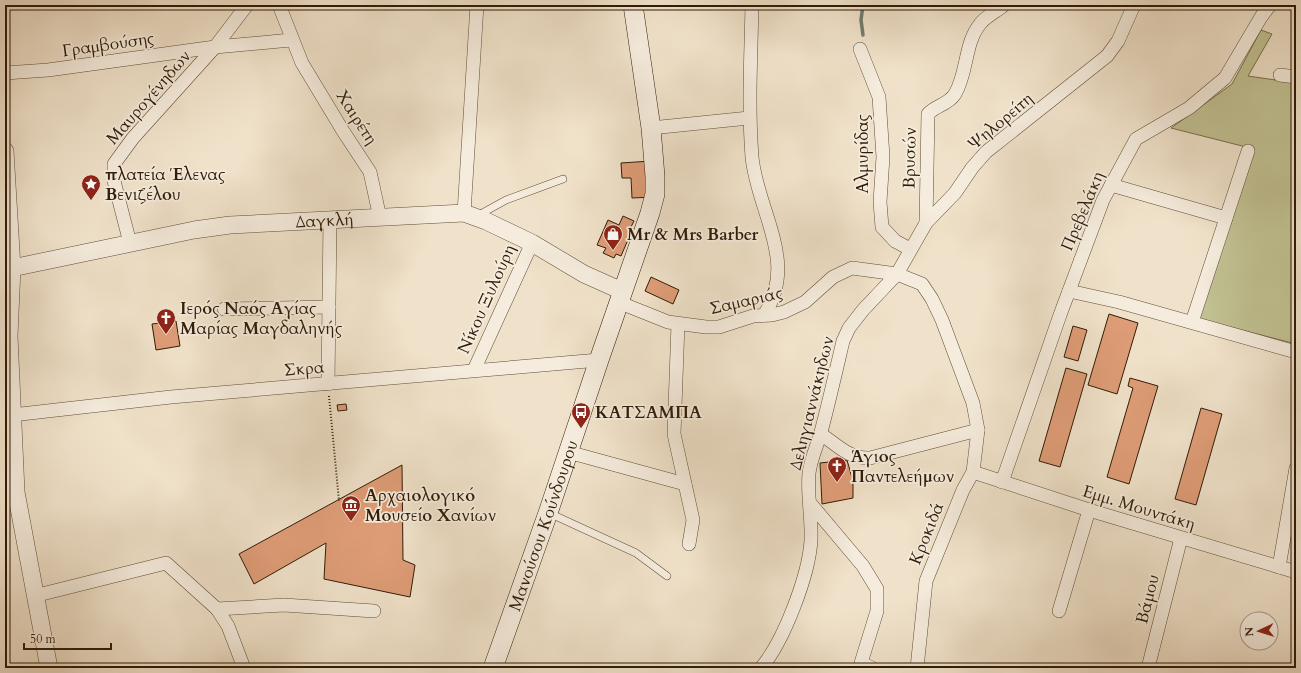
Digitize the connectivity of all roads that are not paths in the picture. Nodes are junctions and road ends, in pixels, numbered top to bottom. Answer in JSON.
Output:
{"nodes":[{"id":1,"x":247,"y":5,"type":"edge"},
{"id":2,"x":279,"y":5,"type":"edge"},
{"id":3,"x":477,"y":5,"type":"edge"},
{"id":4,"x":633,"y":5,"type":"edge"},
{"id":5,"x":752,"y":5,"type":"edge"},
{"id":6,"x":1004,"y":5,"type":"edge"},
{"id":7,"x":1134,"y":5,"type":"edge"},
{"id":8,"x":1270,"y":5,"type":"edge"},
{"id":9,"x":292,"y":40,"type":"junction"},
{"id":10,"x":215,"y":47,"type":"junction"},
{"id":11,"x":860,"y":49,"type":"dead end"},
{"id":12,"x":5,"y":73,"type":"edge"},
{"id":13,"x":1280,"y":75,"type":"dead end"},
{"id":14,"x":1296,"y":77,"type":"edge"},
{"id":15,"x":749,"y":118,"type":"junction"},
{"id":16,"x":651,"y":128,"type":"junction"},
{"id":17,"x":5,"y":151,"type":"edge"},
{"id":18,"x":1248,"y":151,"type":"dead end"},
{"id":19,"x":563,"y":179,"type":"dead end"},
{"id":20,"x":1111,"y":185,"type":"junction"},
{"id":21,"x":470,"y":215,"type":"junction"},
{"id":22,"x":380,"y":218,"type":"junction"},
{"id":23,"x":1226,"y":218,"type":"junction"},
{"id":24,"x":330,"y":219,"type":"junction"},
{"id":25,"x":926,"y":223,"type":"junction"},
{"id":26,"x":130,"y":243,"type":"junction"},
{"id":27,"x":532,"y":243,"type":"junction"},
{"id":28,"x":910,"y":249,"type":"junction"},
{"id":29,"x":12,"y":268,"type":"junction"},
{"id":30,"x":897,"y":274,"type":"junction"},
{"id":31,"x":8,"y":286,"type":"edge"},
{"id":32,"x":1069,"y":291,"type":"junction"},
{"id":33,"x":620,"y":297,"type":"junction"},
{"id":34,"x":329,"y":307,"type":"junction"},
{"id":35,"x":224,"y":309,"type":"dead end"},
{"id":36,"x":764,"y":315,"type":"junction"},
{"id":37,"x":1192,"y":322,"type":"junction"},
{"id":38,"x":678,"y":324,"type":"junction"},
{"id":39,"x":1296,"y":352,"type":"edge"},
{"id":40,"x":599,"y":360,"type":"junction"},
{"id":41,"x":474,"y":370,"type":"junction"},
{"id":42,"x":328,"y":384,"type":"junction"},
{"id":43,"x":12,"y":415,"type":"junction"},
{"id":44,"x":978,"y":430,"type":"junction"},
{"id":45,"x":821,"y":434,"type":"junction"},
{"id":46,"x":568,"y":452,"type":"junction"},
{"id":47,"x":1296,"y":468,"type":"edge"},
{"id":48,"x":973,"y":472,"type":"junction"},
{"id":49,"x":1002,"y":482,"type":"junction"},
{"id":50,"x":685,"y":484,"type":"junction"},
{"id":51,"x":810,"y":503,"type":"junction"},
{"id":52,"x":1089,"y":510,"type":"junction"},
{"id":53,"x":548,"y":513,"type":"junction"},
{"id":54,"x":1181,"y":538,"type":"junction"},
{"id":55,"x":688,"y":544,"type":"dead end"},
{"id":56,"x":1279,"y":567,"type":"junction"},
{"id":57,"x":1296,"y":572,"type":"edge"},
{"id":58,"x":667,"y":576,"type":"dead end"},
{"id":59,"x":34,"y":596,"type":"junction"},
{"id":60,"x":217,"y":609,"type":"junction"},
{"id":61,"x":1058,"y":611,"type":"dead end"},
{"id":62,"x":374,"y":612,"type":"dead end"},
{"id":63,"x":49,"y":668,"type":"edge"},
{"id":64,"x":244,"y":668,"type":"edge"},
{"id":65,"x":493,"y":668,"type":"edge"},
{"id":66,"x":760,"y":668,"type":"edge"},
{"id":67,"x":872,"y":668,"type":"edge"},
{"id":68,"x":917,"y":668,"type":"edge"},
{"id":69,"x":1148,"y":668,"type":"edge"}],
"edges":[{"from":1,"to":10,"type":"street","name":"Μαυρογένηδων"},
{"from":2,"to":9,"type":"street","name":"Χαιρέτη"},
{"from":3,"to":21,"type":"street"},
{"from":4,"to":16,"type":"main road","name":"Μανούσου Κούνδουρου"},
{"from":5,"to":15,"type":"street"},
{"from":6,"to":25,"type":"street","name":"Βρυσών"},
{"from":7,"to":25,"type":"street","name":"Ψηλορείτη"},
{"from":8,"to":20,"type":"street","name":"Πρεβελάκη"},
{"from":9,"to":10,"type":"street","name":"Γραμβούσης"},
{"from":9,"to":22,"type":"street","name":"Χαιρέτη"},
{"from":10,"to":12,"type":"street","name":"Γραμβούσης"},
{"from":10,"to":26,"type":"street","name":"Μαυρογένηδων"},
{"from":11,"to":28,"type":"street","name":"Αλμυρίδας"},
{"from":13,"to":14,"type":"street"},
{"from":15,"to":16,"type":"street"},
{"from":15,"to":36,"type":"street"},
{"from":16,"to":33,"type":"main road","name":"Μανούσου Κούνδουρου"},
{"from":17,"to":29,"type":"street"},
{"from":18,"to":23,"type":"street"},
{"from":19,"to":21,"type":"lane"},
{"from":20,"to":23,"type":"street"},
{"from":20,"to":32,"type":"street","name":"Πρεβελάκη"},
{"from":21,"to":22,"type":"street","name":"Δαγκλή"},
{"from":21,"to":27,"type":"street","name":"Δαγκλή"},
{"from":22,"to":24,"type":"street","name":"Δαγκλή"},
{"from":23,"to":37,"type":"street"},
{"from":24,"to":26,"type":"street","name":"Δαγκλή"},
{"from":24,"to":34,"type":"street"},
{"from":25,"to":28,"type":"street","name":"Ψηλορείτη"},
{"from":26,"to":29,"type":"street","name":"Δαγκλή"},
{"from":27,"to":33,"type":"street","name":"Δαγκλή"},
{"from":27,"to":41,"type":"street","name":"Νίκου Ξυλούρη"},
{"from":28,"to":30,"type":"street","name":"Ψηλορείτη"},
{"from":29,"to":31,"type":"street"},
{"from":30,"to":36,"type":"street","name":"Σαμαριάς"},
{"from":30,"to":44,"type":"street","name":"Κροκιδά"},
{"from":30,"to":45,"type":"street","name":"Δεληγιαννάκηδων"},
{"from":31,"to":43,"type":"street"},
{"from":32,"to":37,"type":"street"},
{"from":32,"to":49,"type":"street","name":"Πρεβελάκη"},
{"from":33,"to":38,"type":"street","name":"Σαμαριάς"},
{"from":33,"to":40,"type":"main road","name":"Μανούσου Κούνδουρου"},
{"from":34,"to":35,"type":"street"},
{"from":34,"to":42,"type":"street"},
{"from":36,"to":38,"type":"street","name":"Σαμαριάς"},
{"from":37,"to":39,"type":"street"},
{"from":38,"to":50,"type":"street"},
{"from":40,"to":41,"type":"street","name":"Σκρα"},
{"from":40,"to":46,"type":"main road","name":"Μανούσου Κούνδουρου"},
{"from":41,"to":42,"type":"street","name":"Σκρα"},
{"from":42,"to":43,"type":"street","name":"Σκρα"},
{"from":43,"to":59,"type":"street"},
{"from":44,"to":45,"type":"street"},
{"from":44,"to":48,"type":"street","name":"Κροκιδά"},
{"from":45,"to":51,"type":"street","name":"Δεληγιαννάκηδων"},
{"from":46,"to":50,"type":"street"},
{"from":46,"to":53,"type":"main road","name":"Μανούσου Κούνδουρου"},
{"from":47,"to":56,"type":"street"},
{"from":48,"to":49,"type":"street","name":"Εμμ. Μουντάκη"},
{"from":48,"to":68,"type":"street","name":"Κροκιδά"},
{"from":49,"to":52,"type":"street","name":"Εμμ. Μουντάκη"},
{"from":50,"to":55,"type":"street"},
{"from":51,"to":66,"type":"street","name":"Δεληγιαννάκηδων"},
{"from":51,"to":67,"type":"street"},
{"from":52,"to":54,"type":"street","name":"Εμμ. Μουντάκη"},
{"from":52,"to":61,"type":"street"},
{"from":53,"to":58,"type":"lane"},
{"from":53,"to":65,"type":"main road","name":"Μανούσου Κούνδουρου"},
{"from":54,"to":56,"type":"street","name":"Εμμ. Μουντάκη"},
{"from":54,"to":69,"type":"street","name":"Βάμου"},
{"from":56,"to":57,"type":"street","name":"Εμμ. Μουντάκη"},
{"from":59,"to":60,"type":"street"},
{"from":59,"to":63,"type":"street"},
{"from":60,"to":62,"type":"street"},
{"from":60,"to":64,"type":"street"}]}
